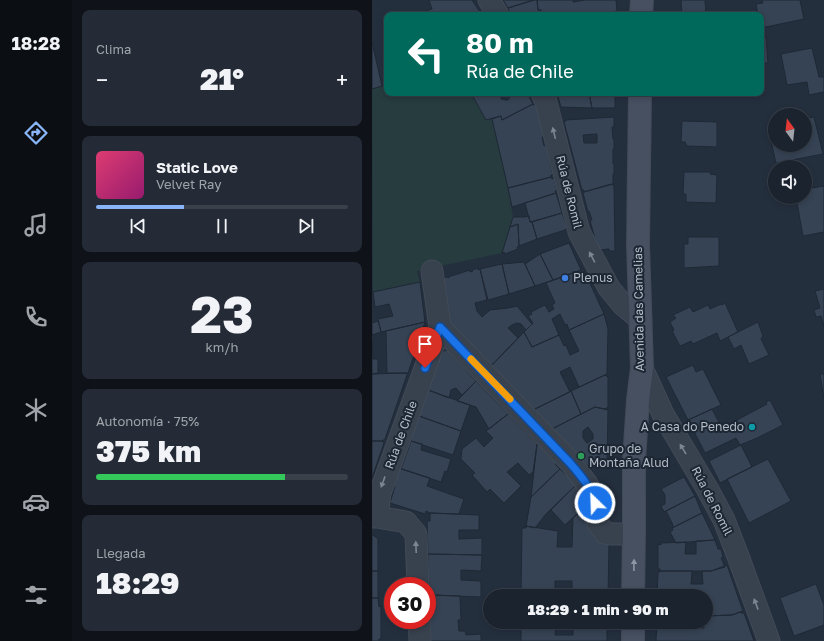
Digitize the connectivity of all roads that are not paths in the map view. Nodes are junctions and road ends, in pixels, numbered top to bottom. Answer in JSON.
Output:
{"nodes":[{"id":1,"x":489,"y":0,"type":"edge"},
{"id":2,"x":642,"y":0,"type":"edge"},
{"id":3,"x":496,"y":12,"type":"edge"},
{"id":4,"x":641,"y":12,"type":"edge"},
{"id":5,"x":543,"y":96,"type":"edge"},
{"id":6,"x":640,"y":96,"type":"edge"},
{"id":7,"x":432,"y":271,"type":"dead end"},
{"id":8,"x":641,"y":320,"type":"junction"},
{"id":9,"x":440,"y":327,"type":"junction"},
{"id":10,"x":642,"y":368,"type":"junction"},
{"id":11,"x":374,"y":517,"type":"edge"},
{"id":12,"x":634,"y":534,"type":"junction"},
{"id":13,"x":418,"y":577,"type":"edge"},
{"id":14,"x":633,"y":589,"type":"edge"},
{"id":15,"x":419,"y":629,"type":"edge"},
{"id":16,"x":633,"y":629,"type":"edge"},
{"id":17,"x":420,"y":641,"type":"edge"},
{"id":18,"x":632,"y":641,"type":"edge"},
{"id":19,"x":769,"y":641,"type":"edge"}],
"edges":[{"from":1,"to":3,"type":"street"},
{"from":2,"to":4,"type":"main road"},
{"from":8,"to":5,"type":"street","name":"Rúa de Romil","one_way":true},
{"from":6,"to":8,"type":"main road","name":"Avenida das Camelias"},
{"from":7,"to":9,"type":"street","name":"Rúa de Chile"},
{"from":8,"to":10,"type":"main road","name":"Avenida das Camelias"},
{"from":9,"to":11,"type":"street","name":"Rúa de Chile","one_way":true},
{"from":9,"to":12,"type":"street"},
{"from":10,"to":12,"type":"main road","name":"Avenida das Camelias"},
{"from":19,"to":10,"type":"street","name":"Rúa de Romil","one_way":true},
{"from":13,"to":11,"type":"street","one_way":true},
{"from":14,"to":12,"type":"main road","name":"Avenida das Camelias","one_way":true},
{"from":15,"to":17,"type":"street"},
{"from":16,"to":18,"type":"main road"}]}
